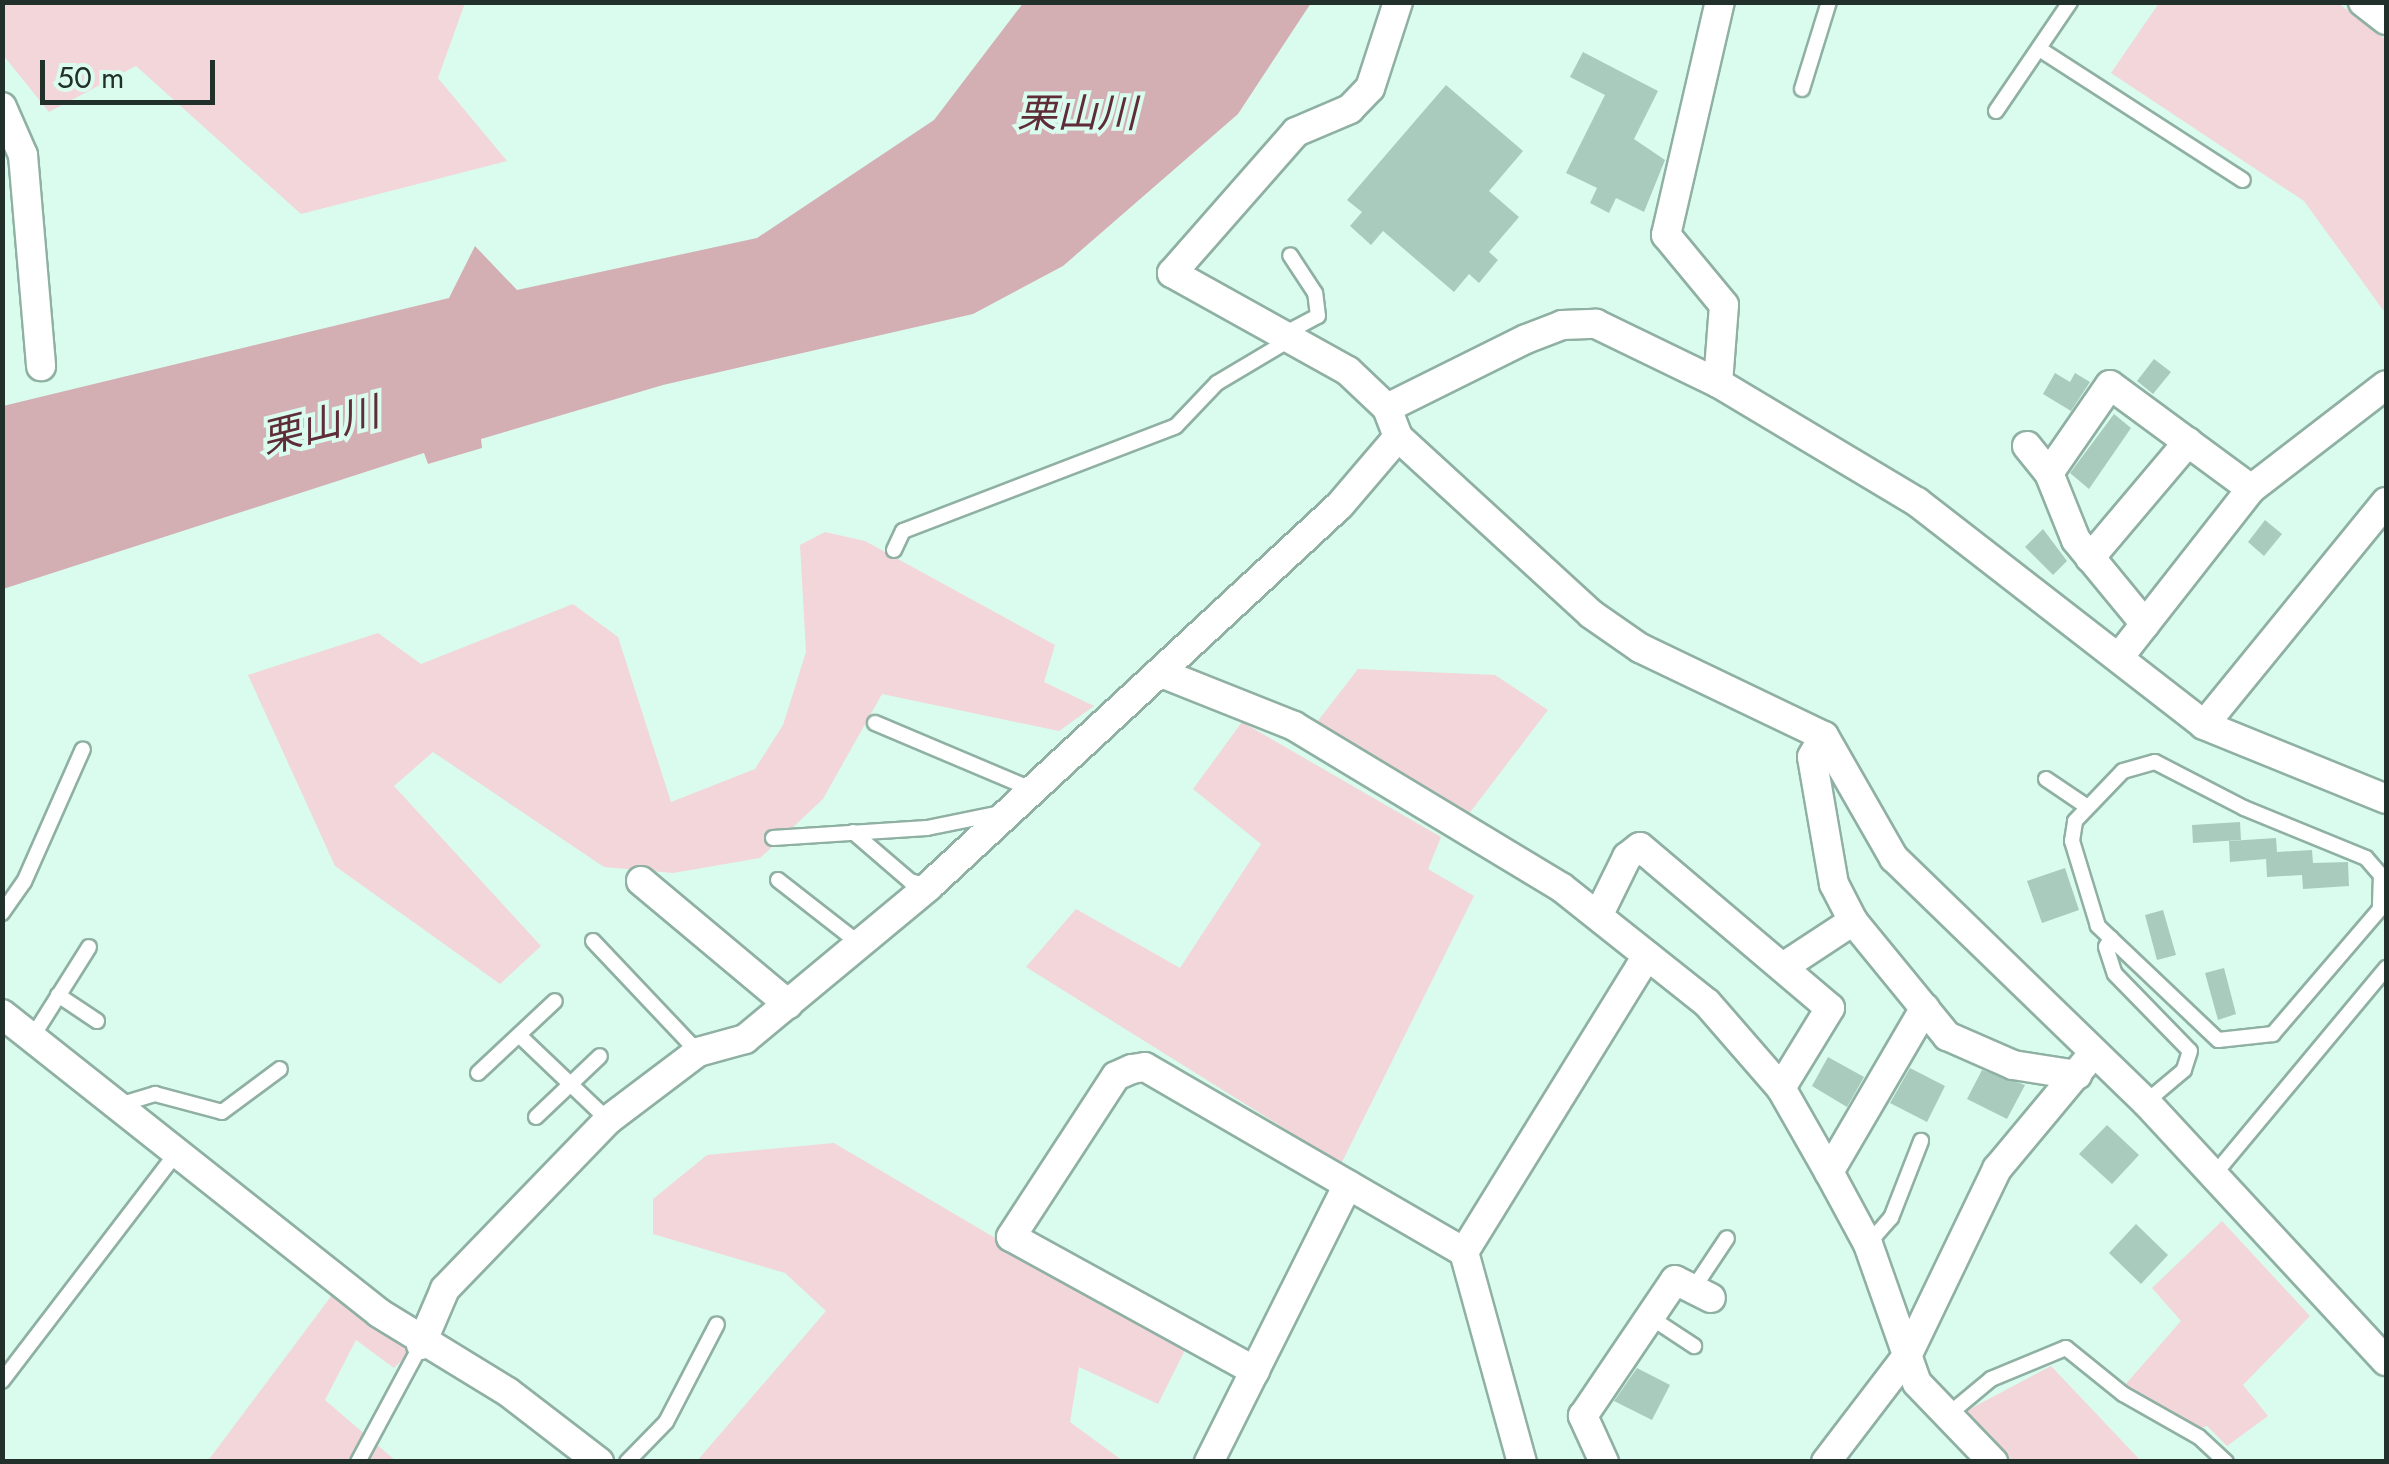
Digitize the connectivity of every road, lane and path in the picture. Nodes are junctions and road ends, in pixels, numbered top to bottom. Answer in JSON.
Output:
{"nodes":[{"id":1,"x":1720,"y":2,"type":"edge"},
{"id":2,"x":1829,"y":2,"type":"edge"},
{"id":3,"x":2070,"y":2,"type":"edge"},
{"id":4,"x":2363,"y":2,"type":"edge"},
{"id":5,"x":1393,"y":6,"type":"edge"},
{"id":6,"x":2386,"y":20,"type":"edge"},
{"id":7,"x":2041,"y":50,"type":"junction"},
{"id":8,"x":1802,"y":89,"type":"dead end"},
{"id":9,"x":2,"y":107,"type":"edge"},
{"id":10,"x":1996,"y":111,"type":"dead end"},
{"id":11,"x":2243,"y":180,"type":"dead end"},
{"id":12,"x":1290,"y":255,"type":"dead end"},
{"id":13,"x":1288,"y":336,"type":"junction"},
{"id":14,"x":41,"y":366,"type":"dead end"},
{"id":15,"x":1718,"y":383,"type":"junction"},
{"id":16,"x":2386,"y":385,"type":"edge"},
{"id":17,"x":1387,"y":408,"type":"junction"},
{"id":18,"x":1398,"y":436,"type":"junction"},
{"id":19,"x":2188,"y":442,"type":"junction"},
{"id":20,"x":2027,"y":446,"type":"dead end"},
{"id":21,"x":2049,"y":474,"type":"junction"},
{"id":22,"x":2251,"y":489,"type":"junction"},
{"id":23,"x":2386,"y":502,"type":"edge"},
{"id":24,"x":894,"y":550,"type":"dead end"},
{"id":25,"x":2090,"y":558,"type":"junction"},
{"id":26,"x":2145,"y":624,"type":"junction"},
{"id":27,"x":2120,"y":656,"type":"junction"},
{"id":28,"x":1161,"y":673,"type":"junction"},
{"id":29,"x":875,"y":723,"type":"dead end"},
{"id":30,"x":2204,"y":726,"type":"junction"},
{"id":31,"x":1824,"y":736,"type":"junction"},
{"id":32,"x":83,"y":749,"type":"dead end"},
{"id":33,"x":2046,"y":779,"type":"dead end"},
{"id":34,"x":1029,"y":788,"type":"junction"},
{"id":35,"x":2386,"y":799,"type":"edge"},
{"id":36,"x":2086,"y":806,"type":"junction"},
{"id":37,"x":1006,"y":812,"type":"junction"},
{"id":38,"x":852,"y":832,"type":"junction"},
{"id":39,"x":773,"y":838,"type":"dead end"},
{"id":40,"x":641,"y":880,"type":"dead end"},
{"id":41,"x":778,"y":880,"type":"dead end"},
{"id":42,"x":929,"y":886,"type":"junction"},
{"id":43,"x":2,"y":912,"type":"edge"},
{"id":44,"x":1600,"y":914,"type":"junction"},
{"id":45,"x":1853,"y":922,"type":"junction"},
{"id":46,"x":2112,"y":938,"type":"junction"},
{"id":47,"x":593,"y":940,"type":"dead end"},
{"id":48,"x":860,"y":944,"type":"junction"},
{"id":49,"x":89,"y":947,"type":"dead end"},
{"id":50,"x":1646,"y":956,"type":"junction"},
{"id":51,"x":1783,"y":966,"type":"junction"},
{"id":52,"x":2386,"y":968,"type":"edge"},
{"id":53,"x":58,"y":995,"type":"junction"},
{"id":54,"x":554,"y":1001,"type":"dead end"},
{"id":55,"x":788,"y":1004,"type":"junction"},
{"id":56,"x":1926,"y":1008,"type":"junction"},
{"id":57,"x":2,"y":1014,"type":"edge"},
{"id":58,"x":97,"y":1021,"type":"dead end"},
{"id":59,"x":32,"y":1036,"type":"junction"},
{"id":60,"x":522,"y":1038,"type":"junction"},
{"id":61,"x":698,"y":1052,"type":"junction"},
{"id":62,"x":600,"y":1056,"type":"dead end"},
{"id":63,"x":2084,"y":1065,"type":"junction"},
{"id":64,"x":280,"y":1070,"type":"dead end"},
{"id":65,"x":478,"y":1072,"type":"dead end"},
{"id":66,"x":570,"y":1088,"type":"junction"},
{"id":67,"x":1781,"y":1088,"type":"junction"},
{"id":68,"x":2146,"y":1102,"type":"junction"},
{"id":69,"x":119,"y":1105,"type":"junction"},
{"id":70,"x":536,"y":1117,"type":"dead end"},
{"id":71,"x":608,"y":1120,"type":"junction"},
{"id":72,"x":1921,"y":1141,"type":"dead end"},
{"id":73,"x":177,"y":1152,"type":"junction"},
{"id":74,"x":1828,"y":1172,"type":"junction"},
{"id":75,"x":2213,"y":1177,"type":"junction"},
{"id":76,"x":1348,"y":1185,"type":"junction"},
{"id":77,"x":1727,"y":1238,"type":"dead end"},
{"id":78,"x":1868,"y":1244,"type":"junction"},
{"id":79,"x":1464,"y":1252,"type":"junction"},
{"id":80,"x":1702,"y":1294,"type":"joint"},
{"id":81,"x":1650,"y":1317,"type":"junction"},
{"id":82,"x":717,"y":1324,"type":"dead end"},
{"id":83,"x":421,"y":1344,"type":"junction"},
{"id":84,"x":1694,"y":1346,"type":"dead end"},
{"id":85,"x":1907,"y":1356,"type":"junction"},
{"id":86,"x":2386,"y":1361,"type":"edge"},
{"id":87,"x":1255,"y":1371,"type":"junction"},
{"id":88,"x":2,"y":1381,"type":"edge"},
{"id":89,"x":1948,"y":1414,"type":"junction"},
{"id":90,"x":1210,"y":1461,"type":"edge"},
{"id":91,"x":358,"y":1462,"type":"edge"},
{"id":92,"x":599,"y":1462,"type":"edge"},
{"id":93,"x":627,"y":1462,"type":"edge"},
{"id":94,"x":1522,"y":1462,"type":"edge"},
{"id":95,"x":1604,"y":1462,"type":"edge"},
{"id":96,"x":1826,"y":1462,"type":"edge"},
{"id":97,"x":1993,"y":1462,"type":"edge"},
{"id":98,"x":2226,"y":1462,"type":"edge"}],
"edges":[{"from":1,"to":15,"type":"street"},
{"from":2,"to":8,"type":"lane"},
{"from":3,"to":7,"type":"lane"},
{"from":4,"to":6,"type":"street"},
{"from":5,"to":13,"type":"street"},
{"from":7,"to":10,"type":"lane"},
{"from":7,"to":11,"type":"lane"},
{"from":9,"to":14,"type":"street"},
{"from":12,"to":13,"type":"lane"},
{"from":13,"to":17,"type":"street"},
{"from":13,"to":24,"type":"lane"},
{"from":15,"to":17,"type":"street"},
{"from":15,"to":27,"type":"street"},
{"from":16,"to":22,"type":"street"},
{"from":17,"to":18,"type":"street"},
{"from":18,"to":28,"type":"street"},
{"from":18,"to":31,"type":"street"},
{"from":19,"to":21,"type":"street"},
{"from":19,"to":22,"type":"street"},
{"from":19,"to":25,"type":"street"},
{"from":20,"to":21,"type":"street"},
{"from":21,"to":25,"type":"street"},
{"from":22,"to":26,"type":"street"},
{"from":23,"to":30,"type":"street"},
{"from":25,"to":26,"type":"street"},
{"from":26,"to":27,"type":"street"},
{"from":27,"to":30,"type":"street"},
{"from":28,"to":34,"type":"street"},
{"from":28,"to":44,"type":"street"},
{"from":29,"to":34,"type":"lane"},
{"from":30,"to":35,"type":"street"},
{"from":31,"to":45,"type":"street"},
{"from":31,"to":63,"type":"street"},
{"from":32,"to":43,"type":"lane"},
{"from":33,"to":36,"type":"lane"},
{"from":34,"to":37,"type":"street"},
{"from":36,"to":46,"type":"lane"},
{"from":36,"to":46,"type":"lane"},
{"from":37,"to":38,"type":"lane"},
{"from":37,"to":42,"type":"street"},
{"from":38,"to":39,"type":"lane"},
{"from":38,"to":42,"type":"lane"},
{"from":40,"to":55,"type":"street"},
{"from":41,"to":48,"type":"lane"},
{"from":42,"to":48,"type":"street"},
{"from":44,"to":50,"type":"street"},
{"from":44,"to":51,"type":"street"},
{"from":45,"to":51,"type":"street"},
{"from":45,"to":56,"type":"street"},
{"from":46,"to":68,"type":"lane"},
{"from":47,"to":61,"type":"lane"},
{"from":48,"to":55,"type":"street"},
{"from":49,"to":53,"type":"lane"},
{"from":50,"to":67,"type":"street"},
{"from":50,"to":79,"type":"street"},
{"from":51,"to":67,"type":"street"},
{"from":52,"to":75,"type":"lane"},
{"from":53,"to":58,"type":"lane"},
{"from":53,"to":59,"type":"lane"},
{"from":54,"to":60,"type":"lane"},
{"from":55,"to":61,"type":"street"},
{"from":56,"to":63,"type":"street"},
{"from":56,"to":74,"type":"street"},
{"from":57,"to":59,"type":"street"},
{"from":59,"to":69,"type":"street"},
{"from":60,"to":65,"type":"lane"},
{"from":60,"to":66,"type":"lane"},
{"from":61,"to":71,"type":"street"},
{"from":62,"to":66,"type":"lane"},
{"from":63,"to":68,"type":"street"},
{"from":63,"to":85,"type":"street"},
{"from":64,"to":69,"type":"lane"},
{"from":66,"to":70,"type":"lane"},
{"from":66,"to":71,"type":"lane"},
{"from":67,"to":74,"type":"street"},
{"from":68,"to":75,"type":"street"},
{"from":69,"to":73,"type":"street"},
{"from":71,"to":83,"type":"street"},
{"from":72,"to":78,"type":"lane"},
{"from":73,"to":83,"type":"street"},
{"from":73,"to":88,"type":"lane"},
{"from":74,"to":78,"type":"street"},
{"from":75,"to":86,"type":"street"},
{"from":76,"to":79,"type":"street"},
{"from":76,"to":87,"type":"street"},
{"from":76,"to":87,"type":"street"},
{"from":77,"to":80,"type":"lane"},
{"from":78,"to":85,"type":"street"},
{"from":79,"to":94,"type":"street"},
{"from":80,"to":81,"type":"street"},
{"from":81,"to":84,"type":"lane"},
{"from":81,"to":95,"type":"street"},
{"from":82,"to":93,"type":"lane"},
{"from":83,"to":91,"type":"lane"},
{"from":83,"to":92,"type":"street"},
{"from":85,"to":89,"type":"street"},
{"from":85,"to":96,"type":"street"},
{"from":87,"to":90,"type":"street"},
{"from":89,"to":97,"type":"street"},
{"from":89,"to":98,"type":"lane"}]}
